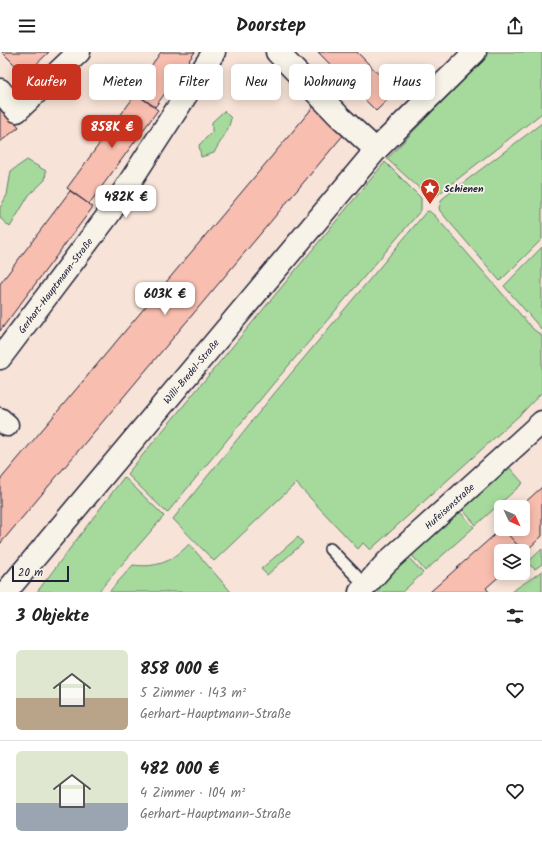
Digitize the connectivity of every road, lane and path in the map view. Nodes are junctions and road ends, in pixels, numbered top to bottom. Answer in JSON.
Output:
{"nodes":[{"id":1,"x":79,"y":52,"type":"edge"},
{"id":2,"x":214,"y":52,"type":"edge"},
{"id":3,"x":278,"y":52,"type":"edge"},
{"id":4,"x":475,"y":52,"type":"edge"},
{"id":5,"x":0,"y":90,"type":"edge"},
{"id":6,"x":376,"y":150,"type":"junction"},
{"id":7,"x":0,"y":358,"type":"edge"},
{"id":8,"x":542,"y":422,"type":"edge"},
{"id":9,"x":330,"y":549,"type":"dead end"},
{"id":10,"x":363,"y":588,"type":"edge"},
{"id":11,"x":6,"y":592,"type":"edge"}],
"edges":[{"from":1,"to":5,"type":"street"},
{"from":2,"to":7,"type":"street","name":"Gerhart-Hauptmann-Straße"},
{"from":3,"to":6,"type":"street"},
{"from":4,"to":6,"type":"street","name":"Willi-Bredel-Straße"},
{"from":6,"to":11,"type":"street","name":"Willi-Bredel-Straße"},
{"from":8,"to":10,"type":"street","name":"Hufeisenstraße"},
{"from":9,"to":10,"type":"lane"}]}
